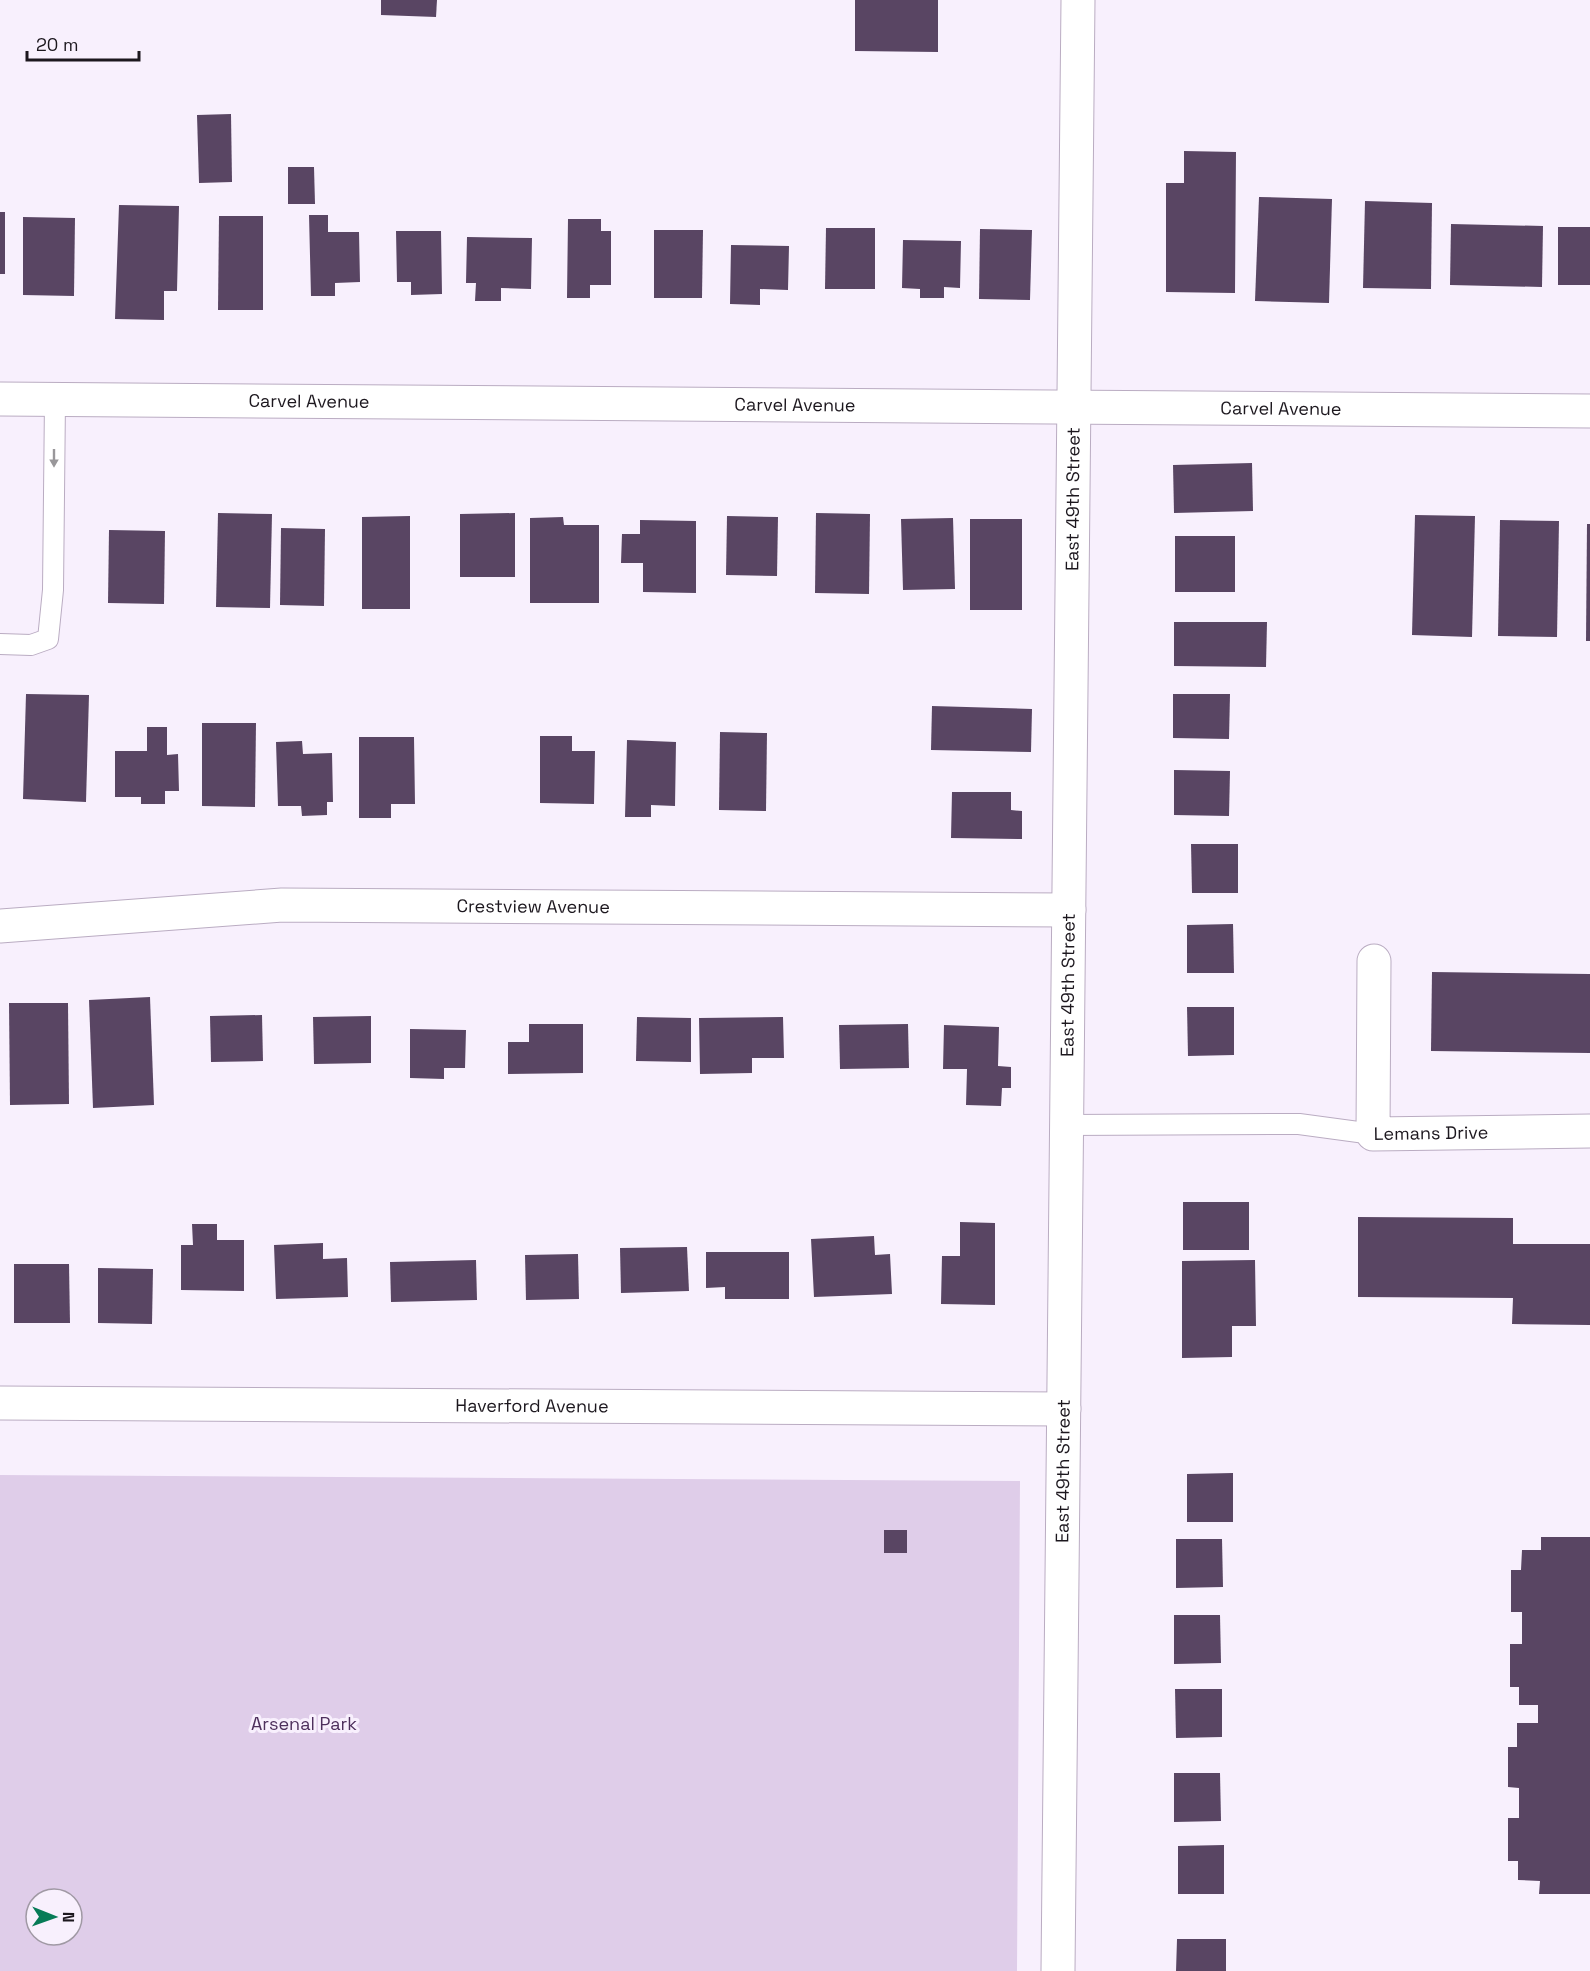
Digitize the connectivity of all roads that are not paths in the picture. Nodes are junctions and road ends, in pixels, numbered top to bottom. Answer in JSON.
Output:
{"nodes":[{"id":1,"x":1078,"y":0,"type":"edge"},
{"id":2,"x":0,"y":399,"type":"edge"},
{"id":3,"x":54,"y":400,"type":"junction"},
{"id":4,"x":1074,"y":407,"type":"junction"},
{"id":5,"x":1590,"y":411,"type":"edge"},
{"id":6,"x":0,"y":644,"type":"edge"},
{"id":7,"x":1069,"y":910,"type":"junction"},
{"id":8,"x":0,"y":926,"type":"edge"},
{"id":9,"x":1374,"y":961,"type":"dead end"},
{"id":10,"x":1066,"y":1125,"type":"junction"},
{"id":11,"x":1590,"y":1131,"type":"edge"},
{"id":12,"x":1373,"y":1134,"type":"junction"},
{"id":13,"x":0,"y":1403,"type":"edge"},
{"id":14,"x":1064,"y":1409,"type":"junction"},
{"id":15,"x":1058,"y":1971,"type":"edge"}],
"edges":[{"from":1,"to":4,"type":"street","name":"East 49th Street"},
{"from":2,"to":3,"type":"street","name":"Carvel Avenue"},
{"from":3,"to":4,"type":"street","name":"Carvel Avenue"},
{"from":3,"to":6,"type":"lane","one_way":true},
{"from":4,"to":5,"type":"street","name":"Carvel Avenue"},
{"from":4,"to":7,"type":"street","name":"East 49th Street"},
{"from":7,"to":8,"type":"street","name":"Crestview Avenue"},
{"from":7,"to":10,"type":"street","name":"East 49th Street"},
{"from":9,"to":12,"type":"street","name":"Lemans Drive"},
{"from":10,"to":12,"type":"lane"},
{"from":10,"to":14,"type":"street","name":"East 49th Street"},
{"from":11,"to":12,"type":"street","name":"Lemans Drive"},
{"from":13,"to":14,"type":"street","name":"Haverford Avenue"},
{"from":14,"to":15,"type":"street","name":"East 49th Street"}]}
